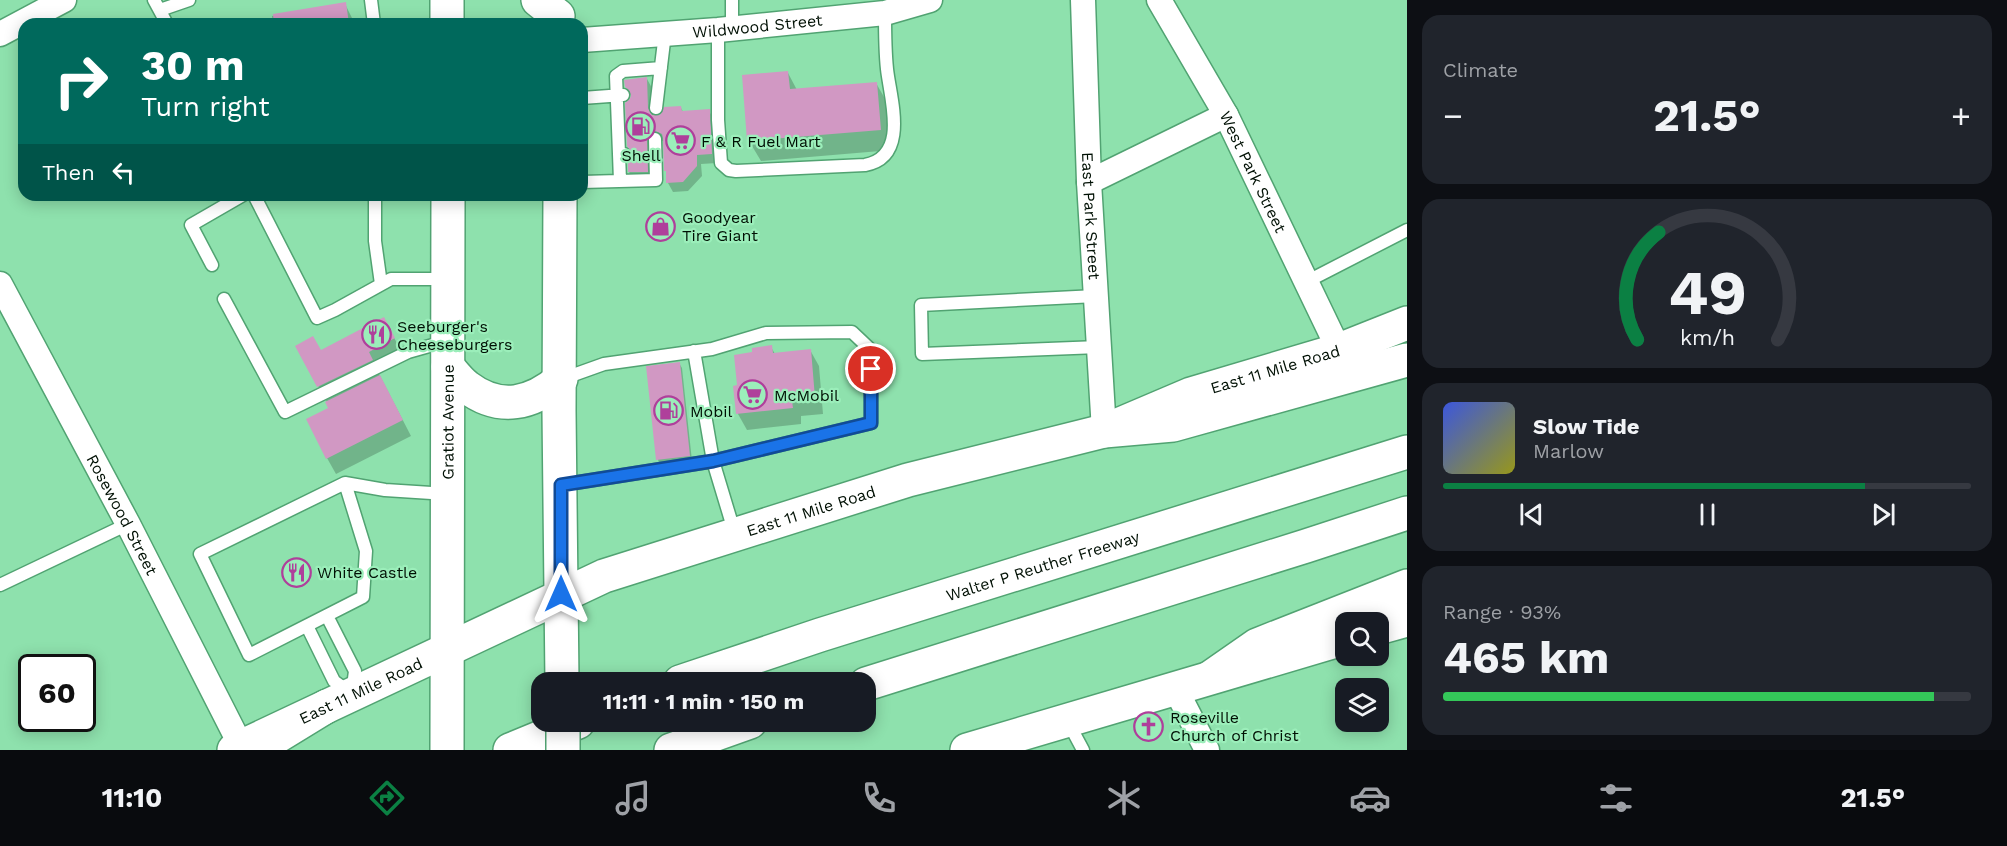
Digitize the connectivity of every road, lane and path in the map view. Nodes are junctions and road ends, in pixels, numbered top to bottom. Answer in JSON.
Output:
{"nodes":[{"id":1,"x":64,"y":0,"type":"edge"},
{"id":2,"x":189,"y":0,"type":"edge"},
{"id":3,"x":371,"y":0,"type":"edge"},
{"id":4,"x":732,"y":0,"type":"edge"},
{"id":5,"x":930,"y":0,"type":"edge"},
{"id":6,"x":1083,"y":0,"type":"edge"},
{"id":7,"x":1159,"y":0,"type":"edge"},
{"id":8,"x":157,"y":5,"type":"edge"},
{"id":9,"x":885,"y":14,"type":"junction"},
{"id":10,"x":30,"y":18,"type":"edge"},
{"id":11,"x":373,"y":18,"type":"edge"},
{"id":12,"x":18,"y":24,"type":"edge"},
{"id":13,"x":725,"y":29,"type":"junction"},
{"id":14,"x":665,"y":33,"type":"junction"},
{"id":15,"x":0,"y":34,"type":"edge"},
{"id":16,"x":588,"y":39,"type":"edge"},
{"id":17,"x":661,"y":69,"type":"junction"},
{"id":18,"x":620,"y":96,"type":"junction"},
{"id":19,"x":588,"y":98,"type":"edge"},
{"id":20,"x":656,"y":108,"type":"dead end"},
{"id":21,"x":1226,"y":114,"type":"junction"},
{"id":22,"x":656,"y":139,"type":"dead end"},
{"id":23,"x":588,"y":182,"type":"edge"},
{"id":24,"x":620,"y":182,"type":"junction"},
{"id":25,"x":1089,"y":182,"type":"junction"},
{"id":26,"x":233,"y":201,"type":"edge"},
{"id":27,"x":257,"y":201,"type":"edge"},
{"id":28,"x":375,"y":201,"type":"edge"},
{"id":29,"x":448,"y":201,"type":"edge"},
{"id":30,"x":560,"y":201,"type":"edge"},
{"id":31,"x":1407,"y":230,"type":"edge"},
{"id":32,"x":212,"y":265,"type":"dead end"},
{"id":33,"x":448,"y":279,"type":"junction"},
{"id":34,"x":1306,"y":282,"type":"junction"},
{"id":35,"x":0,"y":284,"type":"edge"},
{"id":36,"x":381,"y":284,"type":"junction"},
{"id":37,"x":1096,"y":296,"type":"junction"},
{"id":38,"x":224,"y":299,"type":"dead end"},
{"id":39,"x":1407,"y":323,"type":"edge"},
{"id":40,"x":1099,"y":347,"type":"junction"},
{"id":41,"x":1339,"y":350,"type":"junction"},
{"id":42,"x":694,"y":351,"type":"junction"},
{"id":43,"x":448,"y":354,"type":"junction"},
{"id":44,"x":1407,"y":360,"type":"edge"},
{"id":45,"x":561,"y":379,"type":"junction"},
{"id":46,"x":1104,"y":431,"type":"junction"},
{"id":47,"x":1407,"y":452,"type":"edge"},
{"id":48,"x":713,"y":461,"type":"junction"},
{"id":49,"x":345,"y":483,"type":"junction"},
{"id":50,"x":561,"y":485,"type":"junction"},
{"id":51,"x":448,"y":494,"type":"junction"},
{"id":52,"x":1407,"y":513,"type":"edge"},
{"id":53,"x":128,"y":524,"type":"junction"},
{"id":54,"x":735,"y":534,"type":"junction"},
{"id":55,"x":0,"y":585,"type":"edge"},
{"id":56,"x":1407,"y":586,"type":"edge"},
{"id":57,"x":561,"y":594,"type":"junction"},
{"id":58,"x":327,"y":616,"type":"junction"},
{"id":59,"x":1407,"y":620,"type":"edge"},
{"id":60,"x":1389,"y":625,"type":"edge"},
{"id":61,"x":307,"y":626,"type":"junction"},
{"id":62,"x":1335,"y":641,"type":"edge"},
{"id":63,"x":447,"y":649,"type":"junction"},
{"id":64,"x":562,"y":672,"type":"edge"},
{"id":65,"x":710,"y":672,"type":"edge"},
{"id":66,"x":1211,"y":677,"type":"junction"},
{"id":67,"x":876,"y":681,"type":"edge"},
{"id":68,"x":1175,"y":688,"type":"junction"},
{"id":69,"x":340,"y":700,"type":"junction"},
{"id":70,"x":1067,"y":720,"type":"junction"},
{"id":71,"x":554,"y":732,"type":"edge"},
{"id":72,"x":563,"y":732,"type":"edge"},
{"id":73,"x":722,"y":732,"type":"edge"},
{"id":74,"x":447,"y":734,"type":"edge"},
{"id":75,"x":243,"y":749,"type":"edge"},
{"id":76,"x":510,"y":750,"type":"edge"},
{"id":77,"x":563,"y":750,"type":"edge"},
{"id":78,"x":671,"y":750,"type":"edge"},
{"id":79,"x":967,"y":750,"type":"edge"},
{"id":80,"x":1083,"y":750,"type":"edge"},
{"id":81,"x":1207,"y":750,"type":"edge"}],
"edges":[{"from":1,"to":10,"type":"street"},
{"from":2,"to":8,"type":"lane"},
{"from":3,"to":11,"type":"lane"},
{"from":4,"to":13,"type":"lane"},
{"from":5,"to":9,"type":"street","name":"Wildwood Street"},
{"from":6,"to":25,"type":"street","name":"East Park Street"},
{"from":7,"to":21,"type":"street","name":"West Park Street"},
{"from":9,"to":13,"type":"street","name":"Wildwood Street"},
{"from":9,"to":13,"type":"lane"},
{"from":12,"to":15,"type":"street"},
{"from":13,"to":14,"type":"street","name":"Wildwood Street"},
{"from":14,"to":16,"type":"street","name":"Wildwood Street"},
{"from":14,"to":17,"type":"lane"},
{"from":17,"to":18,"type":"lane"},
{"from":17,"to":20,"type":"lane"},
{"from":18,"to":19,"type":"lane"},
{"from":18,"to":24,"type":"lane"},
{"from":21,"to":25,"type":"street"},
{"from":21,"to":34,"type":"street","name":"West Park Street"},
{"from":22,"to":24,"type":"lane"},
{"from":23,"to":24,"type":"lane"},
{"from":25,"to":37,"type":"street","name":"East Park Street"},
{"from":26,"to":32,"type":"lane"},
{"from":27,"to":36,"type":"lane"},
{"from":28,"to":36,"type":"lane"},
{"from":29,"to":33,"type":"main road","name":"Gratiot Avenue"},
{"from":30,"to":45,"type":"main road"},
{"from":31,"to":34,"type":"lane"},
{"from":33,"to":36,"type":"lane"},
{"from":33,"to":43,"type":"main road","name":"Gratiot Avenue"},
{"from":34,"to":41,"type":"street","name":"West Park Street"},
{"from":35,"to":53,"type":"street","name":"Rosewood Street"},
{"from":37,"to":40,"type":"street","name":"East Park Street"},
{"from":37,"to":40,"type":"lane"},
{"from":38,"to":43,"type":"lane"},
{"from":39,"to":41,"type":"main road","name":"East 11 Mile Road"},
{"from":40,"to":46,"type":"street","name":"East Park Street"},
{"from":41,"to":46,"type":"main road","name":"East 11 Mile Road"},
{"from":42,"to":45,"type":"lane"},
{"from":42,"to":48,"type":"lane"},
{"from":42,"to":48,"type":"lane"},
{"from":43,"to":45,"type":"main road"},
{"from":43,"to":51,"type":"main road","name":"Gratiot Avenue"},
{"from":44,"to":46,"type":"main road"},
{"from":45,"to":50,"type":"main road"},
{"from":46,"to":54,"type":"main road","name":"East 11 Mile Road"},
{"from":47,"to":65,"type":"main road","name":"Walter P Reuther Freeway"},
{"from":48,"to":50,"type":"lane"},
{"from":48,"to":54,"type":"lane"},
{"from":49,"to":51,"type":"lane"},
{"from":49,"to":58,"type":"lane"},
{"from":49,"to":61,"type":"lane"},
{"from":50,"to":57,"type":"main road"},
{"from":51,"to":63,"type":"main road","name":"Gratiot Avenue"},
{"from":52,"to":67,"type":"main road"},
{"from":53,"to":55,"type":"lane"},
{"from":53,"to":75,"type":"street","name":"Rosewood Street"},
{"from":54,"to":57,"type":"main road","name":"East 11 Mile Road"},
{"from":56,"to":66,"type":"main road"},
{"from":57,"to":63,"type":"main road","name":"East 11 Mile Road"},
{"from":57,"to":64,"type":"main road"},
{"from":58,"to":61,"type":"lane"},
{"from":58,"to":69,"type":"lane"},
{"from":59,"to":60,"type":"main road"},
{"from":61,"to":69,"type":"lane"},
{"from":62,"to":66,"type":"main road"},
{"from":63,"to":69,"type":"main road","name":"East 11 Mile Road"},
{"from":63,"to":74,"type":"main road","name":"Gratiot Avenue"},
{"from":66,"to":68,"type":"main road"},
{"from":68,"to":70,"type":"main road"},
{"from":68,"to":81,"type":"street"},
{"from":69,"to":75,"type":"main road","name":"East 11 Mile Road"},
{"from":70,"to":79,"type":"main road"},
{"from":70,"to":80,"type":"lane"},
{"from":71,"to":76,"type":"main road"},
{"from":72,"to":77,"type":"main road","bridge":true},
{"from":73,"to":78,"type":"main road"}]}
